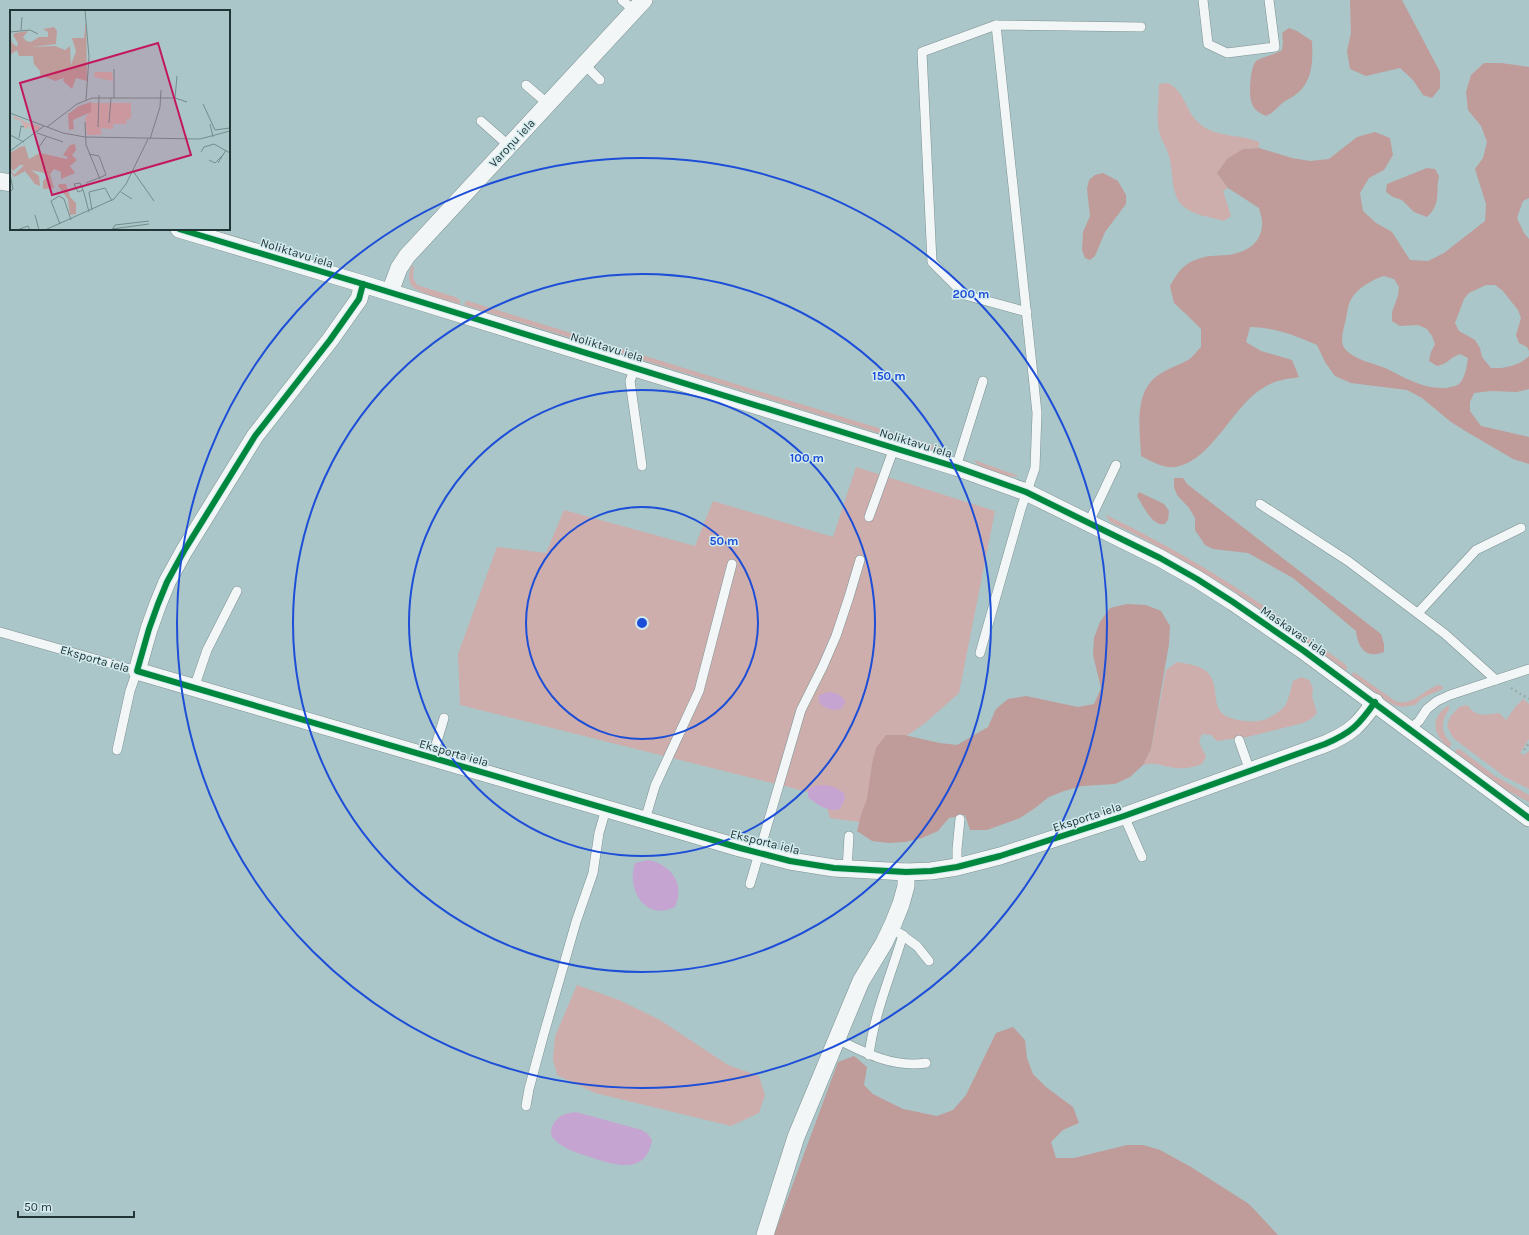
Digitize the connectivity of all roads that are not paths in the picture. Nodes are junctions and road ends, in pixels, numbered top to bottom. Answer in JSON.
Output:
{"nodes":[{"id":1,"x":1203,"y":0,"type":"edge"},
{"id":2,"x":1269,"y":0,"type":"edge"},
{"id":3,"x":634,"y":4,"type":"edge"},
{"id":4,"x":996,"y":26,"type":"junction"},
{"id":5,"x":1141,"y":27,"type":"dead end"},
{"id":6,"x":585,"y":65,"type":"junction"},
{"id":7,"x":600,"y":80,"type":"dead end"},
{"id":8,"x":526,"y":85,"type":"dead end"},
{"id":9,"x":548,"y":104,"type":"junction"},
{"id":10,"x":481,"y":121,"type":"dead end"},
{"id":11,"x":509,"y":146,"type":"junction"},
{"id":12,"x":0,"y":181,"type":"edge"},
{"id":13,"x":10,"y":184,"type":"edge"},
{"id":14,"x":182,"y":230,"type":"edge"},
{"id":15,"x":364,"y":284,"type":"junction"},
{"id":16,"x":390,"y":292,"type":"junction"},
{"id":17,"x":1027,"y":312,"type":"junction"},
{"id":18,"x":634,"y":367,"type":"junction"},
{"id":19,"x":984,"y":381,"type":"dead end"},
{"id":20,"x":894,"y":448,"type":"junction"},
{"id":21,"x":1116,"y":465,"type":"dead end"},
{"id":22,"x":642,"y":466,"type":"dead end"},
{"id":23,"x":956,"y":467,"type":"junction"},
{"id":24,"x":1026,"y":492,"type":"junction"},
{"id":25,"x":1260,"y":504,"type":"dead end"},
{"id":26,"x":869,"y":517,"type":"dead end"},
{"id":27,"x":1089,"y":522,"type":"junction"},
{"id":28,"x":1521,"y":528,"type":"dead end"},
{"id":29,"x":860,"y":560,"type":"dead end"},
{"id":30,"x":732,"y":564,"type":"dead end"},
{"id":31,"x":237,"y":591,"type":"dead end"},
{"id":32,"x":1418,"y":613,"type":"junction"},
{"id":33,"x":0,"y":632,"type":"edge"},
{"id":34,"x":980,"y":654,"type":"dead end"},
{"id":35,"x":1529,"y":669,"type":"edge"},
{"id":36,"x":136,"y":671,"type":"junction"},
{"id":37,"x":1499,"y":679,"type":"junction"},
{"id":38,"x":194,"y":688,"type":"junction"},
{"id":39,"x":1375,"y":702,"type":"junction"},
{"id":40,"x":444,"y":718,"type":"dead end"},
{"id":41,"x":1410,"y":729,"type":"junction"},
{"id":42,"x":1239,"y":740,"type":"dead end"},
{"id":43,"x":117,"y":750,"type":"dead end"},
{"id":44,"x":432,"y":758,"type":"junction"},
{"id":45,"x":1250,"y":771,"type":"junction"},
{"id":46,"x":606,"y":809,"type":"junction"},
{"id":47,"x":1124,"y":816,"type":"junction"},
{"id":48,"x":1529,"y":818,"type":"edge"},
{"id":49,"x":960,"y":819,"type":"dead end"},
{"id":50,"x":645,"y":820,"type":"junction"},
{"id":51,"x":849,"y":836,"type":"dead end"},
{"id":52,"x":759,"y":853,"type":"junction"},
{"id":53,"x":1142,"y":858,"type":"dead end"},
{"id":54,"x":957,"y":867,"type":"junction"},
{"id":55,"x":847,"y":869,"type":"junction"},
{"id":56,"x":906,"y":872,"type":"junction"},
{"id":57,"x":750,"y":884,"type":"dead end"},
{"id":58,"x":897,"y":932,"type":"junction"},
{"id":59,"x":929,"y":961,"type":"dead end"},
{"id":60,"x":837,"y":1039,"type":"junction"},
{"id":61,"x":869,"y":1055,"type":"junction"},
{"id":62,"x":926,"y":1063,"type":"dead end"},
{"id":63,"x":526,"y":1106,"type":"dead end"},
{"id":64,"x":765,"y":1235,"type":"edge"}],
"edges":[{"from":1,"to":2,"type":"lane"},
{"from":3,"to":6,"type":"street","name":"Varoņu iela"},
{"from":4,"to":5,"type":"lane"},
{"from":4,"to":17,"type":"lane"},
{"from":4,"to":17,"type":"lane"},
{"from":6,"to":7,"type":"lane"},
{"from":6,"to":9,"type":"street","name":"Varoņu iela"},
{"from":8,"to":9,"type":"lane"},
{"from":9,"to":11,"type":"street","name":"Varoņu iela"},
{"from":10,"to":11,"type":"lane"},
{"from":11,"to":16,"type":"street","name":"Varoņu iela"},
{"from":12,"to":13,"type":"street"},
{"from":14,"to":15,"type":"street","name":"Noliktavu iela"},
{"from":15,"to":16,"type":"street","name":"Noliktavu iela"},
{"from":15,"to":36,"type":"street"},
{"from":16,"to":18,"type":"street","name":"Noliktavu iela"},
{"from":17,"to":24,"type":"lane"},
{"from":18,"to":20,"type":"street","name":"Noliktavu iela"},
{"from":18,"to":22,"type":"lane"},
{"from":19,"to":23,"type":"lane"},
{"from":20,"to":23,"type":"street","name":"Noliktavu iela"},
{"from":20,"to":26,"type":"lane"},
{"from":21,"to":27,"type":"lane"},
{"from":23,"to":24,"type":"street","name":"Noliktavu iela"},
{"from":24,"to":27,"type":"street","name":"Maskavas iela"},
{"from":24,"to":34,"type":"lane"},
{"from":25,"to":32,"type":"lane"},
{"from":27,"to":39,"type":"street","name":"Maskavas iela"},
{"from":28,"to":32,"type":"lane"},
{"from":29,"to":52,"type":"lane"},
{"from":30,"to":50,"type":"lane"},
{"from":31,"to":38,"type":"lane"},
{"from":32,"to":37,"type":"lane"},
{"from":33,"to":36,"type":"lane","name":"Eksporta iela"},
{"from":35,"to":37,"type":"lane"},
{"from":36,"to":38,"type":"street","name":"Eksporta iela"},
{"from":36,"to":43,"type":"lane"},
{"from":37,"to":41,"type":"lane"},
{"from":38,"to":44,"type":"street","name":"Eksporta iela"},
{"from":39,"to":41,"type":"street","name":"Maskavas iela"},
{"from":39,"to":45,"type":"street","name":"Eksporta iela"},
{"from":40,"to":44,"type":"lane"},
{"from":41,"to":48,"type":"street","name":"Maskavas iela"},
{"from":42,"to":45,"type":"lane"},
{"from":44,"to":46,"type":"street","name":"Eksporta iela"},
{"from":45,"to":47,"type":"street","name":"Eksporta iela"},
{"from":46,"to":50,"type":"street","name":"Eksporta iela"},
{"from":46,"to":63,"type":"lane"},
{"from":47,"to":53,"type":"lane"},
{"from":47,"to":54,"type":"street","name":"Eksporta iela"},
{"from":49,"to":54,"type":"lane"},
{"from":50,"to":52,"type":"street","name":"Eksporta iela"},
{"from":51,"to":55,"type":"lane"},
{"from":52,"to":55,"type":"street","name":"Eksporta iela"},
{"from":52,"to":57,"type":"lane"},
{"from":54,"to":56,"type":"street","name":"Eksporta iela"},
{"from":55,"to":56,"type":"street","name":"Eksporta iela"},
{"from":56,"to":58,"type":"street"},
{"from":58,"to":59,"type":"lane"},
{"from":58,"to":60,"type":"street"},
{"from":58,"to":61,"type":"lane"},
{"from":60,"to":61,"type":"lane"},
{"from":60,"to":64,"type":"street"},
{"from":61,"to":62,"type":"lane"}]}
